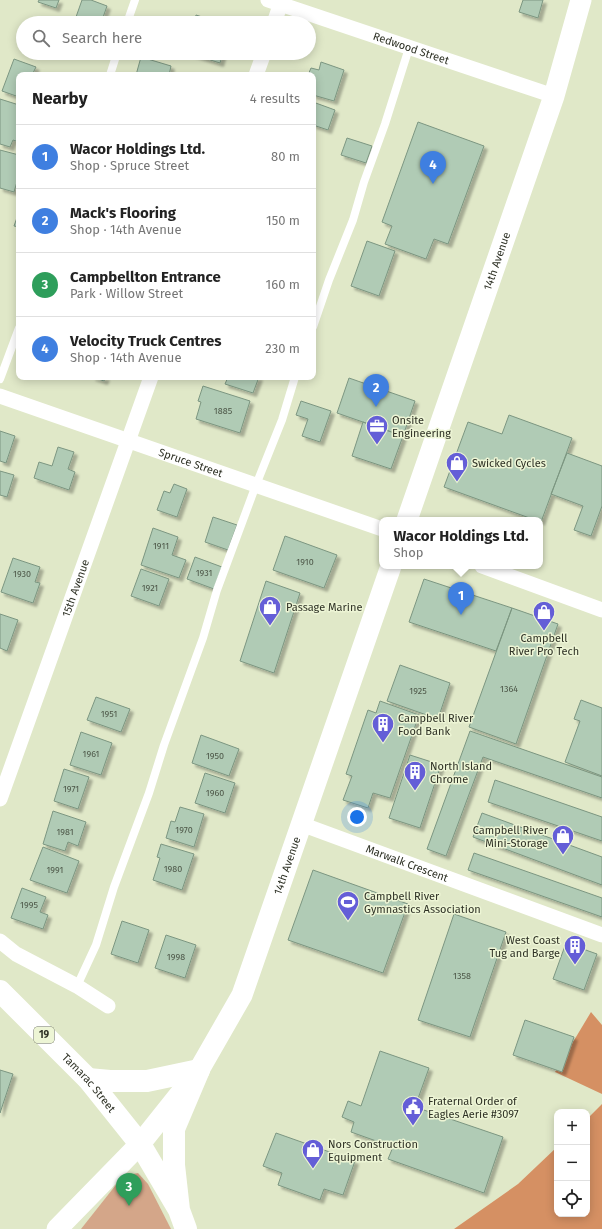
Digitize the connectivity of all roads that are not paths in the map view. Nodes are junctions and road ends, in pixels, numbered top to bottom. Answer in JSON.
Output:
{"nodes":[{"id":1,"x":135,"y":0,"type":"edge"},
{"id":2,"x":581,"y":0,"type":"edge"},
{"id":3,"x":277,"y":1,"type":"edge"},
{"id":4,"x":129,"y":16,"type":"edge"},
{"id":5,"x":275,"y":16,"type":"edge"},
{"id":6,"x":410,"y":48,"type":"junction"},
{"id":7,"x":115,"y":60,"type":"edge"},
{"id":8,"x":261,"y":60,"type":"edge"},
{"id":9,"x":111,"y":72,"type":"edge"},
{"id":10,"x":257,"y":72,"type":"edge"},
{"id":11,"x":554,"y":96,"type":"junction"},
{"id":12,"x":316,"y":318,"type":"edge"},
{"id":13,"x":16,"y":336,"type":"edge"},
{"id":14,"x":0,"y":379,"type":"edge"},
{"id":15,"x":150,"y":380,"type":"edge"},
{"id":16,"x":294,"y":380,"type":"edge"},
{"id":17,"x":0,"y":396,"type":"edge"},
{"id":18,"x":128,"y":441,"type":"junction"},
{"id":19,"x":256,"y":486,"type":"junction"},
{"id":20,"x":408,"y":517,"type":"edge"},
{"id":21,"x":379,"y":528,"type":"edge"},
{"id":22,"x":390,"y":569,"type":"edge"},
{"id":23,"x":490,"y":569,"type":"edge"},
{"id":24,"x":602,"y":610,"type":"edge"},
{"id":25,"x":0,"y":799,"type":"edge"},
{"id":26,"x":301,"y":824,"type":"junction"},
{"id":27,"x":602,"y":935,"type":"edge"},
{"id":28,"x":0,"y":941,"type":"edge"},
{"id":29,"x":77,"y":986,"type":"junction"},
{"id":30,"x":0,"y":991,"type":"edge"},
{"id":31,"x":108,"y":1006,"type":"dead end"},
{"id":32,"x":199,"y":1070,"type":"junction"},
{"id":33,"x":88,"y":1079,"type":"junction"},
{"id":34,"x":140,"y":1144,"type":"junction"},
{"id":35,"x":183,"y":1220,"type":"edge"},
{"id":36,"x":56,"y":1229,"type":"edge"}],
"edges":[{"from":1,"to":4,"type":"lane"},
{"from":2,"to":11,"type":"main road","name":"14th Avenue"},
{"from":3,"to":5,"type":"street"},
{"from":3,"to":6,"type":"street","name":"Redwood Street"},
{"from":6,"to":11,"type":"street","name":"Redwood Street"},
{"from":6,"to":12,"type":"lane"},
{"from":7,"to":9,"type":"lane"},
{"from":8,"to":10,"type":"street"},
{"from":11,"to":20,"type":"main road","name":"14th Avenue"},
{"from":13,"to":14,"type":"lane"},
{"from":15,"to":18,"type":"street","name":"15th Avenue"},
{"from":16,"to":19,"type":"lane"},
{"from":17,"to":18,"type":"street","name":"Spruce Street"},
{"from":18,"to":19,"type":"street","name":"Spruce Street"},
{"from":18,"to":25,"type":"street","name":"15th Avenue"},
{"from":19,"to":21,"type":"street","name":"Spruce Street"},
{"from":19,"to":29,"type":"lane"},
{"from":22,"to":26,"type":"main road","name":"14th Avenue"},
{"from":23,"to":24,"type":"street"},
{"from":26,"to":27,"type":"street","name":"Marwalk Crescent"},
{"from":26,"to":32,"type":"main road","name":"14th Avenue"},
{"from":28,"to":29,"type":"street"},
{"from":29,"to":31,"type":"street"},
{"from":30,"to":33,"type":"main road","name":"Tamarac Street","number":"19"},
{"from":32,"to":33,"type":"main road"},
{"from":32,"to":34,"type":"main road","name":"14th Avenue"},
{"from":32,"to":35,"type":"main road"},
{"from":33,"to":34,"type":"main road","name":"Tamarac Street","number":"19"},
{"from":34,"to":35,"type":"main road","number":"19"},
{"from":34,"to":36,"type":"main road","name":"14th Avenue"}]}
